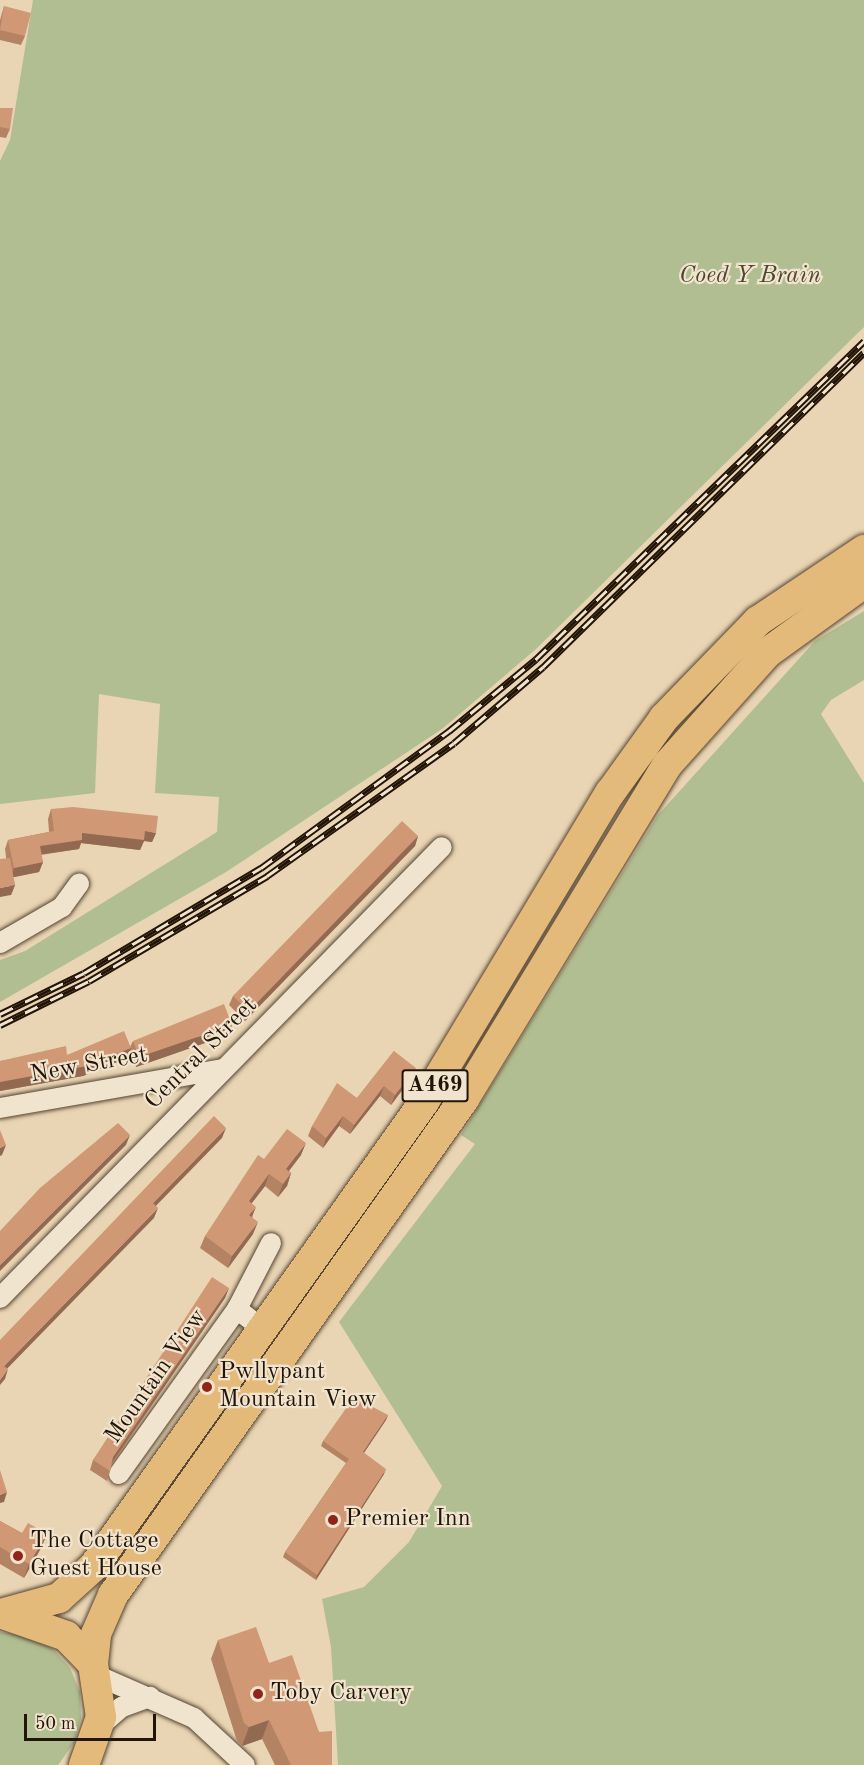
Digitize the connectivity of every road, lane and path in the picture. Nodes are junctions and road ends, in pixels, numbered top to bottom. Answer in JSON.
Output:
{"nodes":[{"id":1,"x":864,"y":550,"type":"edge"},
{"id":2,"x":864,"y":583,"type":"edge"},
{"id":3,"x":442,"y":847,"type":"dead end"},
{"id":4,"x":79,"y":884,"type":"dead end"},
{"id":5,"x":0,"y":943,"type":"edge"},
{"id":6,"x":223,"y":1069,"type":"junction"},
{"id":7,"x":0,"y":1108,"type":"edge"},
{"id":8,"x":271,"y":1243,"type":"dead end"},
{"id":9,"x":0,"y":1298,"type":"edge"},
{"id":10,"x":237,"y":1309,"type":"junction"},
{"id":11,"x":263,"y":1329,"type":"junction"},
{"id":12,"x":119,"y":1474,"type":"dead end"},
{"id":13,"x":1,"y":1614,"type":"edge"},
{"id":14,"x":95,"y":1670,"type":"junction"},
{"id":15,"x":150,"y":1698,"type":"junction"},
{"id":16,"x":101,"y":1725,"type":"junction"},
{"id":17,"x":85,"y":1764,"type":"edge"},
{"id":18,"x":245,"y":1765,"type":"edge"}],
"edges":[{"from":1,"to":11,"type":"main road","number":"A469"},
{"from":2,"to":14,"type":"main road","number":"A469"},
{"from":3,"to":6,"type":"street","name":"Central Street"},
{"from":4,"to":5,"type":"street"},
{"from":6,"to":7,"type":"street","name":"New Street"},
{"from":6,"to":9,"type":"street","name":"Central Street"},
{"from":8,"to":10,"type":"street","name":"Mountain View"},
{"from":10,"to":11,"type":"street","name":"Mountain View"},
{"from":10,"to":12,"type":"street","name":"Mountain View"},
{"from":11,"to":13,"type":"main road","number":"A469"},
{"from":13,"to":14,"type":"main road"},
{"from":14,"to":15,"type":"street"},
{"from":14,"to":16,"type":"main road"},
{"from":15,"to":16,"type":"street"},
{"from":15,"to":18,"type":"street"},
{"from":16,"to":17,"type":"main road"}]}
